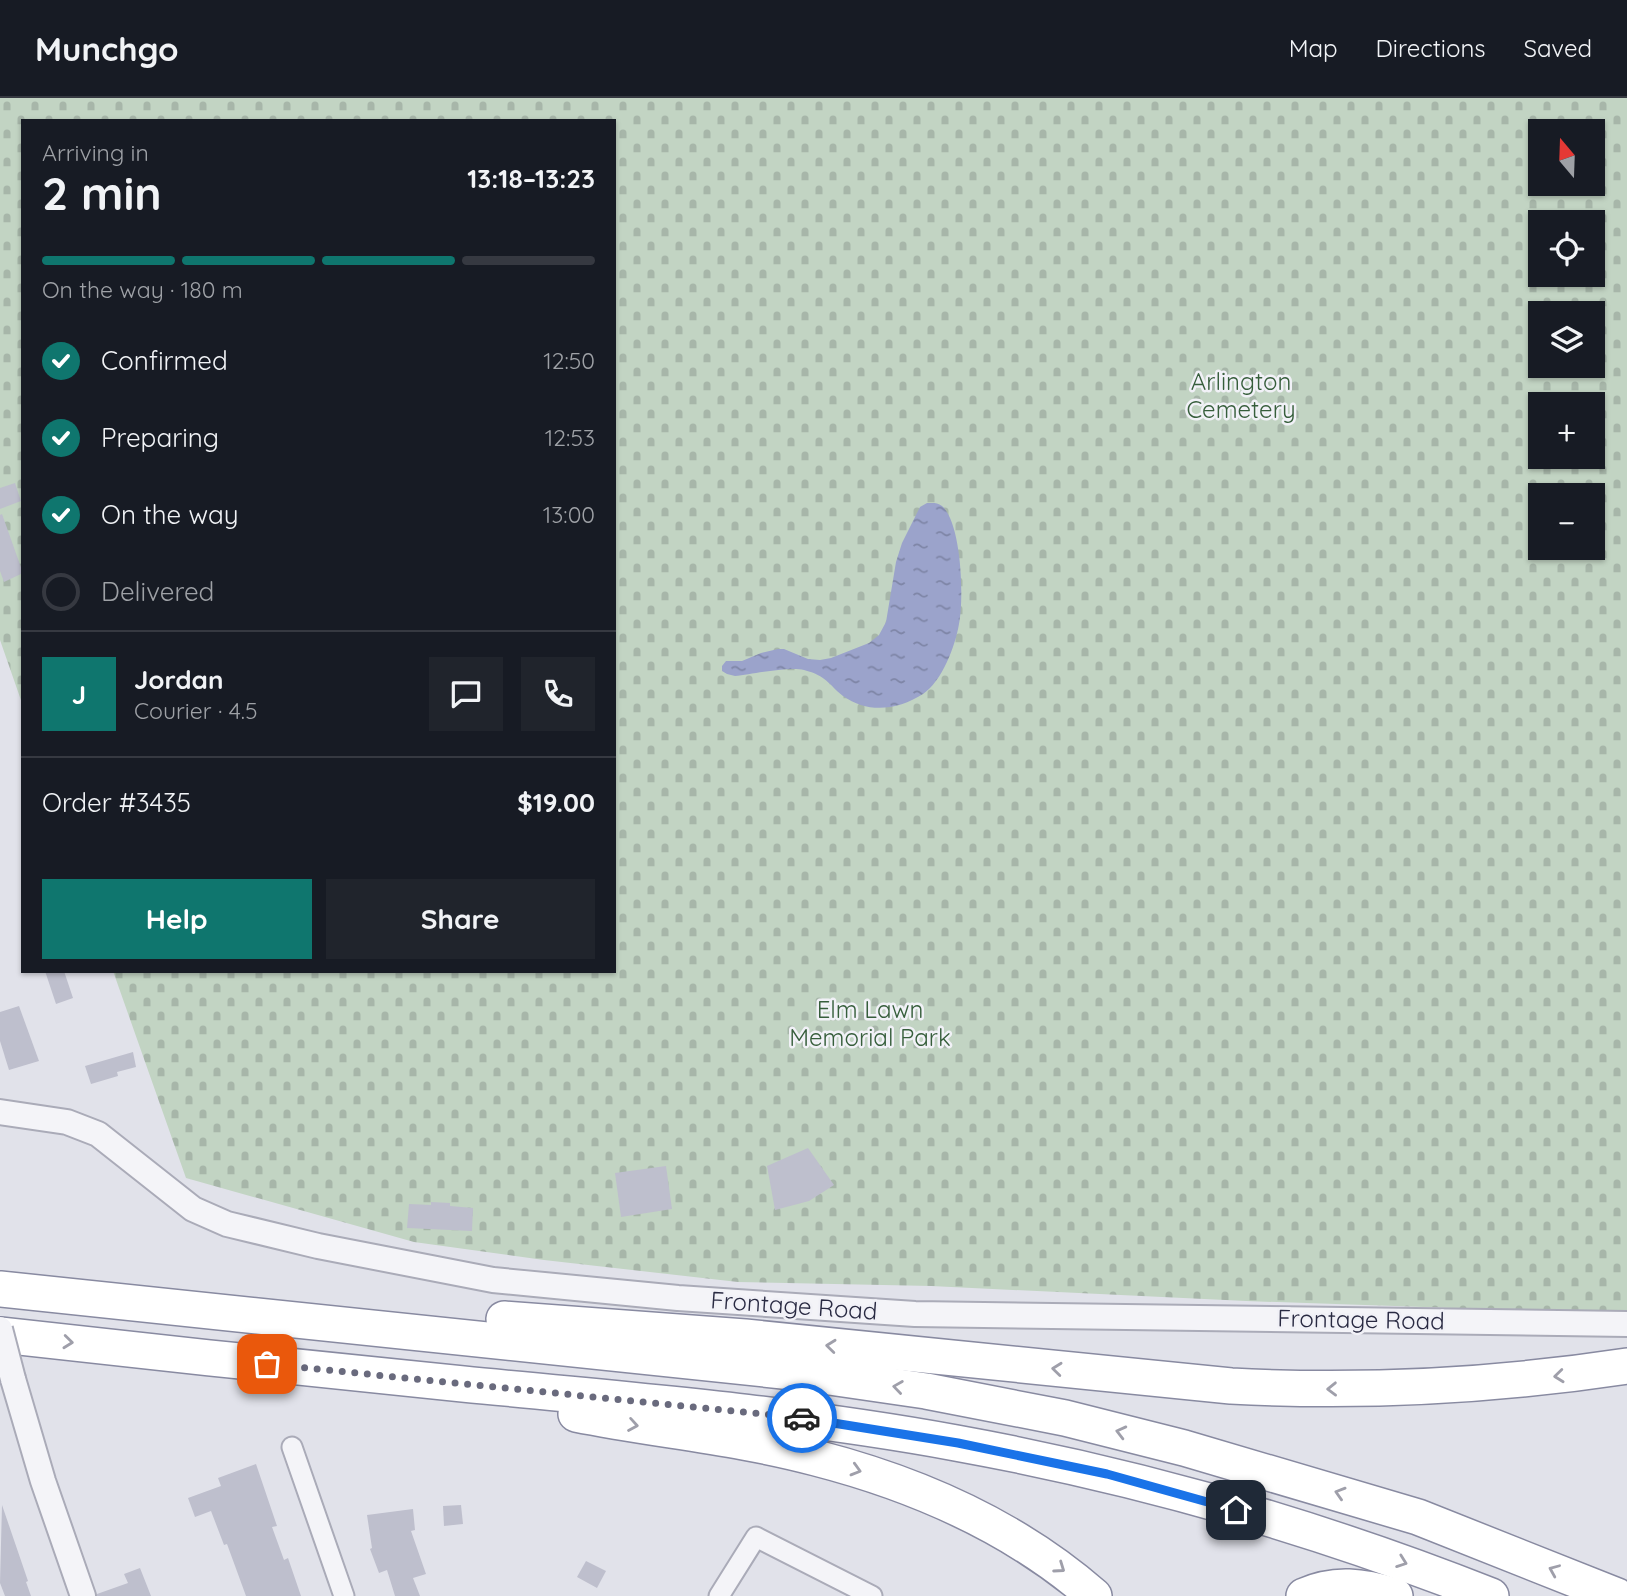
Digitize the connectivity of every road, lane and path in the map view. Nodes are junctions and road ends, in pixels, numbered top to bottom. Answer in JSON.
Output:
{"nodes":[{"id":1,"x":0,"y":1112,"type":"edge"},
{"id":2,"x":0,"y":1289,"type":"edge"},
{"id":3,"x":47,"y":1295,"type":"junction"},
{"id":4,"x":1627,"y":1324,"type":"edge"},
{"id":5,"x":0,"y":1329,"type":"edge"},
{"id":6,"x":0,"y":1335,"type":"edge"},
{"id":7,"x":1627,"y":1366,"type":"edge"},
{"id":8,"x":374,"y":1375,"type":"junction"},
{"id":9,"x":292,"y":1447,"type":"dead end"},
{"id":10,"x":83,"y":1596,"type":"edge"},
{"id":11,"x":344,"y":1596,"type":"edge"},
{"id":12,"x":719,"y":1596,"type":"edge"},
{"id":13,"x":872,"y":1596,"type":"edge"},
{"id":14,"x":1094,"y":1596,"type":"edge"},
{"id":15,"x":1304,"y":1596,"type":"edge"},
{"id":16,"x":1395,"y":1596,"type":"edge"},
{"id":17,"x":1491,"y":1596,"type":"edge"},
{"id":18,"x":1617,"y":1596,"type":"edge"}],
"edges":[{"from":1,"to":4,"type":"street","name":"Frontage Road"},
{"from":2,"to":3,"type":"highway"},
{"from":7,"to":3,"type":"highway","one_way":true},
{"from":18,"to":3,"type":"highway","one_way":true},
{"from":5,"to":10,"type":"street","bridge":true},
{"from":6,"to":8,"type":"highway","one_way":true},
{"from":8,"to":14,"type":"highway","one_way":true},
{"from":8,"to":17,"type":"highway","one_way":true},
{"from":9,"to":11,"type":"street"},
{"from":12,"to":13,"type":"street"},
{"from":15,"to":16,"type":"highway"}]}
